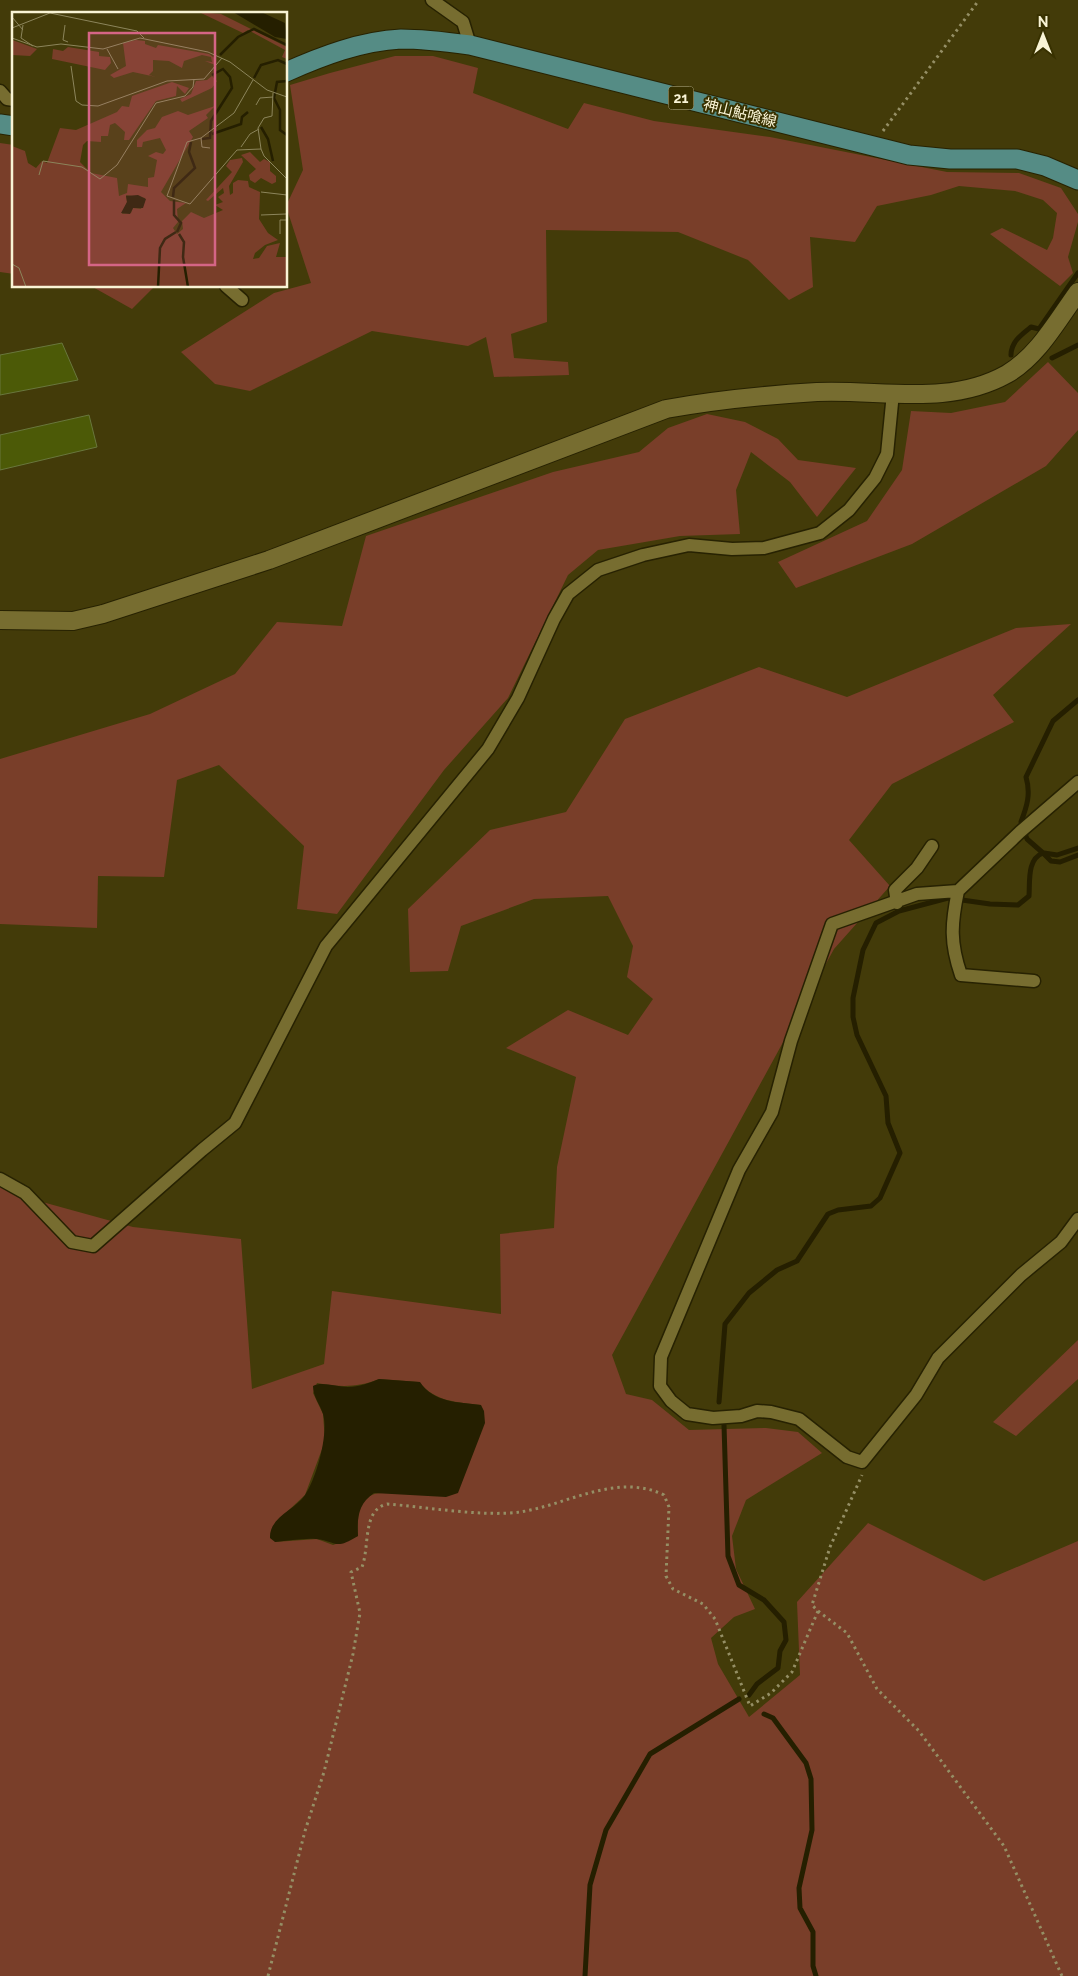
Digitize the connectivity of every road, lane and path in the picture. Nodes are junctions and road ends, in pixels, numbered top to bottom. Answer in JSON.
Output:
{"nodes":[{"id":1,"x":432,"y":0,"type":"edge"},
{"id":2,"x":979,"y":0,"type":"edge"},
{"id":3,"x":470,"y":45,"type":"junction"},
{"id":4,"x":288,"y":71,"type":"edge"},
{"id":5,"x":0,"y":91,"type":"edge"},
{"id":6,"x":12,"y":100,"type":"edge"},
{"id":7,"x":872,"y":146,"type":"junction"},
{"id":8,"x":1078,"y":180,"type":"edge"},
{"id":9,"x":228,"y":288,"type":"edge"},
{"id":10,"x":1078,"y":292,"type":"edge"},
{"id":11,"x":242,"y":300,"type":"dead end"},
{"id":12,"x":893,"y":393,"type":"junction"},
{"id":13,"x":0,"y":620,"type":"edge"},
{"id":14,"x":1078,"y":782,"type":"edge"},
{"id":15,"x":932,"y":846,"type":"dead end"},
{"id":16,"x":957,"y":898,"type":"junction"},
{"id":17,"x":897,"y":903,"type":"junction"},
{"id":18,"x":1034,"y":981,"type":"dead end"},
{"id":19,"x":0,"y":1179,"type":"edge"},
{"id":20,"x":1078,"y":1219,"type":"edge"},
{"id":21,"x":862,"y":1462,"type":"junction"},
{"id":22,"x":818,"y":1611,"type":"junction"},
{"id":23,"x":268,"y":1976,"type":"edge"},
{"id":24,"x":1062,"y":1976,"type":"edge"}],
"edges":[{"from":1,"to":3,"type":"street"},
{"from":2,"to":7,"type":"path"},
{"from":3,"to":4,"type":"main road","name":"神山鮎喰線","number":"21"},
{"from":3,"to":7,"type":"main road","name":"神山鮎喰線","number":"21"},
{"from":5,"to":6,"type":"street"},
{"from":7,"to":8,"type":"main road","name":"神山鮎喰線","number":"21"},
{"from":9,"to":11,"type":"street"},
{"from":10,"to":12,"type":"street"},
{"from":12,"to":13,"type":"street"},
{"from":12,"to":19,"type":"street"},
{"from":14,"to":16,"type":"street"},
{"from":15,"to":17,"type":"street"},
{"from":16,"to":17,"type":"street"},
{"from":16,"to":18,"type":"street"},
{"from":17,"to":21,"type":"street"},
{"from":20,"to":21,"type":"street"},
{"from":21,"to":22,"type":"path"},
{"from":22,"to":23,"type":"path"},
{"from":22,"to":24,"type":"path"}]}
